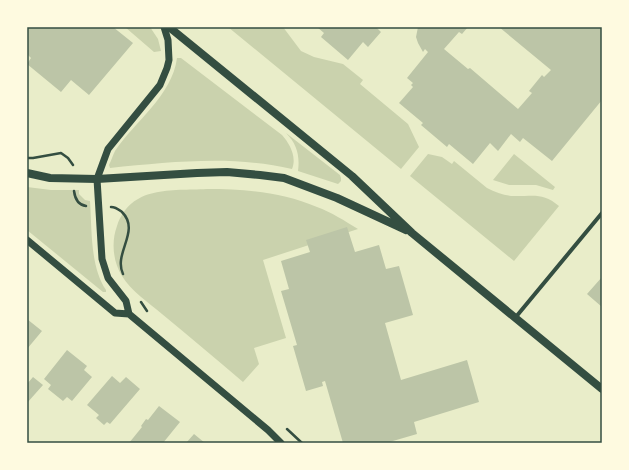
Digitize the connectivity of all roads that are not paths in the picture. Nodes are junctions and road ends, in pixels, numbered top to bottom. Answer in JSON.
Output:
{"nodes":[{"id":1,"x":164,"y":27,"type":"edge"},
{"id":2,"x":168,"y":27,"type":"edge"},
{"id":3,"x":27,"y":173,"type":"edge"},
{"id":4,"x":97,"y":179,"type":"junction"},
{"id":5,"x":602,"y":213,"type":"edge"},
{"id":6,"x":412,"y":233,"type":"junction"},
{"id":7,"x":27,"y":240,"type":"edge"},
{"id":8,"x":129,"y":314,"type":"junction"},
{"id":9,"x":515,"y":318,"type":"junction"},
{"id":10,"x":602,"y":389,"type":"edge"},
{"id":11,"x":281,"y":443,"type":"edge"}],
"edges":[{"from":1,"to":4,"type":"street"},
{"from":2,"to":6,"type":"main road"},
{"from":3,"to":4,"type":"main road"},
{"from":4,"to":6,"type":"main road"},
{"from":4,"to":8,"type":"street"},
{"from":5,"to":9,"type":"street"},
{"from":6,"to":9,"type":"main road"},
{"from":7,"to":8,"type":"street"},
{"from":8,"to":11,"type":"street"},
{"from":9,"to":10,"type":"main road"}]}
